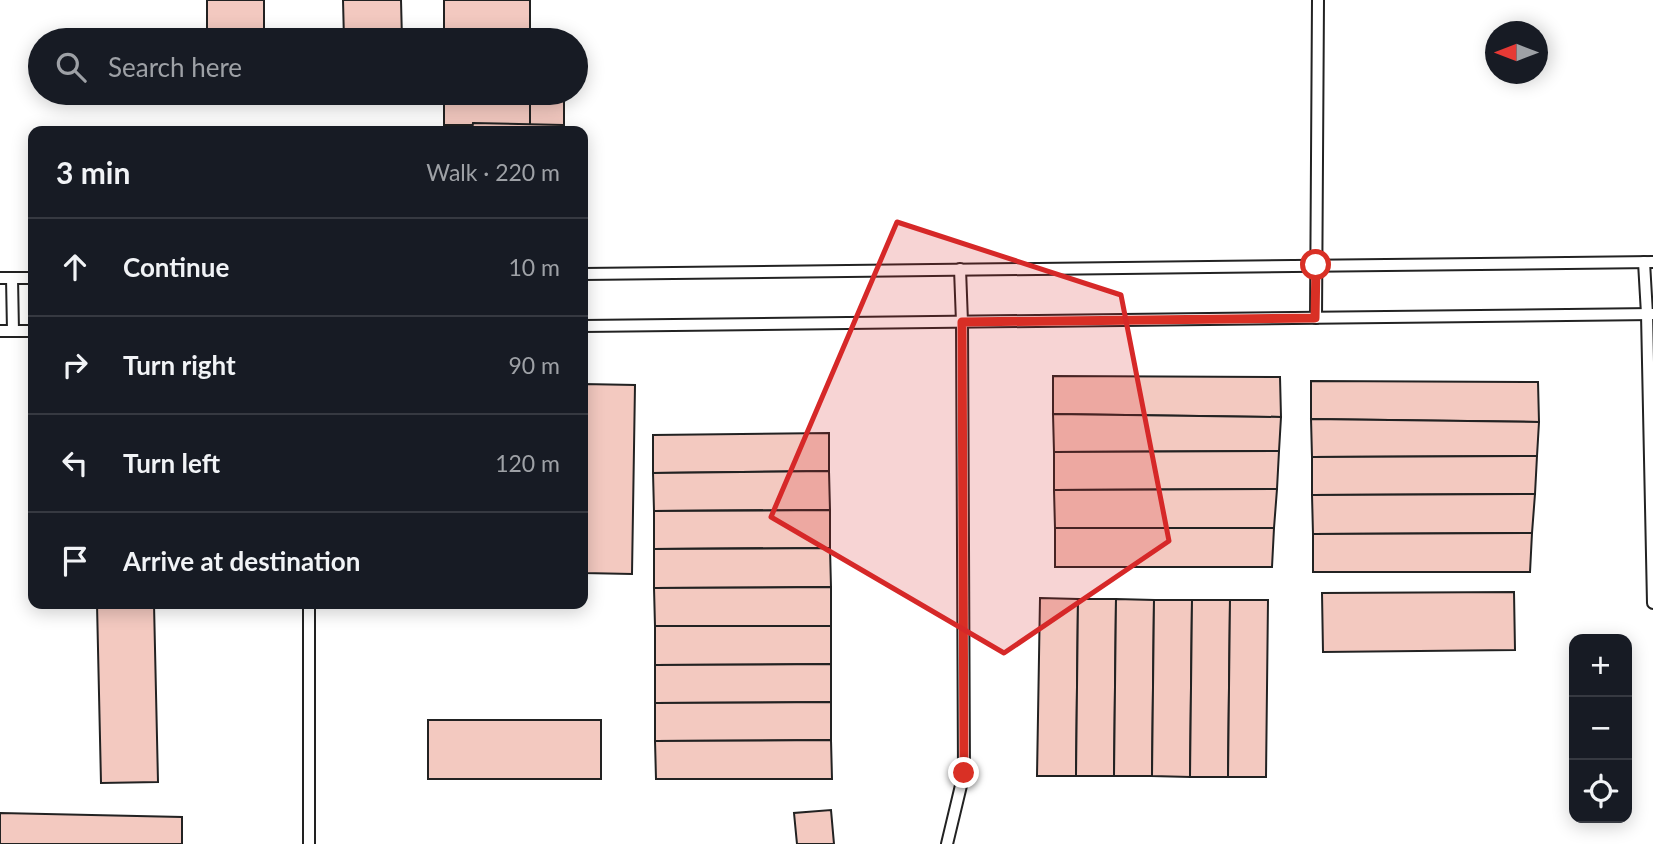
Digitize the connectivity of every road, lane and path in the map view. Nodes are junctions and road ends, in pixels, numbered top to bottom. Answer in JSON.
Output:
{"nodes":[{"id":1,"x":1318,"y":0,"type":"edge"},
{"id":2,"x":1648,"y":262,"type":"edge"},
{"id":3,"x":1316,"y":265,"type":"junction"},
{"id":4,"x":960,"y":269,"type":"junction"},
{"id":5,"x":588,"y":274,"type":"edge"},
{"id":6,"x":6,"y":278,"type":"edge"},
{"id":7,"x":28,"y":278,"type":"edge"},
{"id":8,"x":1650,"y":314,"type":"edge"},
{"id":9,"x":1315,"y":318,"type":"junction"},
{"id":10,"x":962,"y":322,"type":"junction"},
{"id":11,"x":588,"y":326,"type":"edge"},
{"id":12,"x":0,"y":331,"type":"edge"},
{"id":13,"x":13,"y":331,"type":"junction"},
{"id":14,"x":28,"y":331,"type":"edge"},
{"id":15,"x":1653,"y":603,"type":"edge"},
{"id":16,"x":309,"y":609,"type":"edge"},
{"id":17,"x":309,"y":844,"type":"edge"},
{"id":18,"x":947,"y":844,"type":"edge"}],
"edges":[{"from":1,"to":3,"type":"lane"},
{"from":2,"to":3,"type":"lane"},
{"from":2,"to":8,"type":"lane"},
{"from":3,"to":4,"type":"lane"},
{"from":3,"to":9,"type":"lane"},
{"from":4,"to":5,"type":"lane"},
{"from":4,"to":10,"type":"lane"},
{"from":6,"to":7,"type":"lane"},
{"from":6,"to":13,"type":"lane"},
{"from":8,"to":9,"type":"lane"},
{"from":8,"to":15,"type":"lane"},
{"from":9,"to":10,"type":"lane"},
{"from":10,"to":11,"type":"lane"},
{"from":10,"to":18,"type":"lane"},
{"from":12,"to":13,"type":"lane"},
{"from":13,"to":14,"type":"lane"},
{"from":16,"to":17,"type":"lane"}]}
